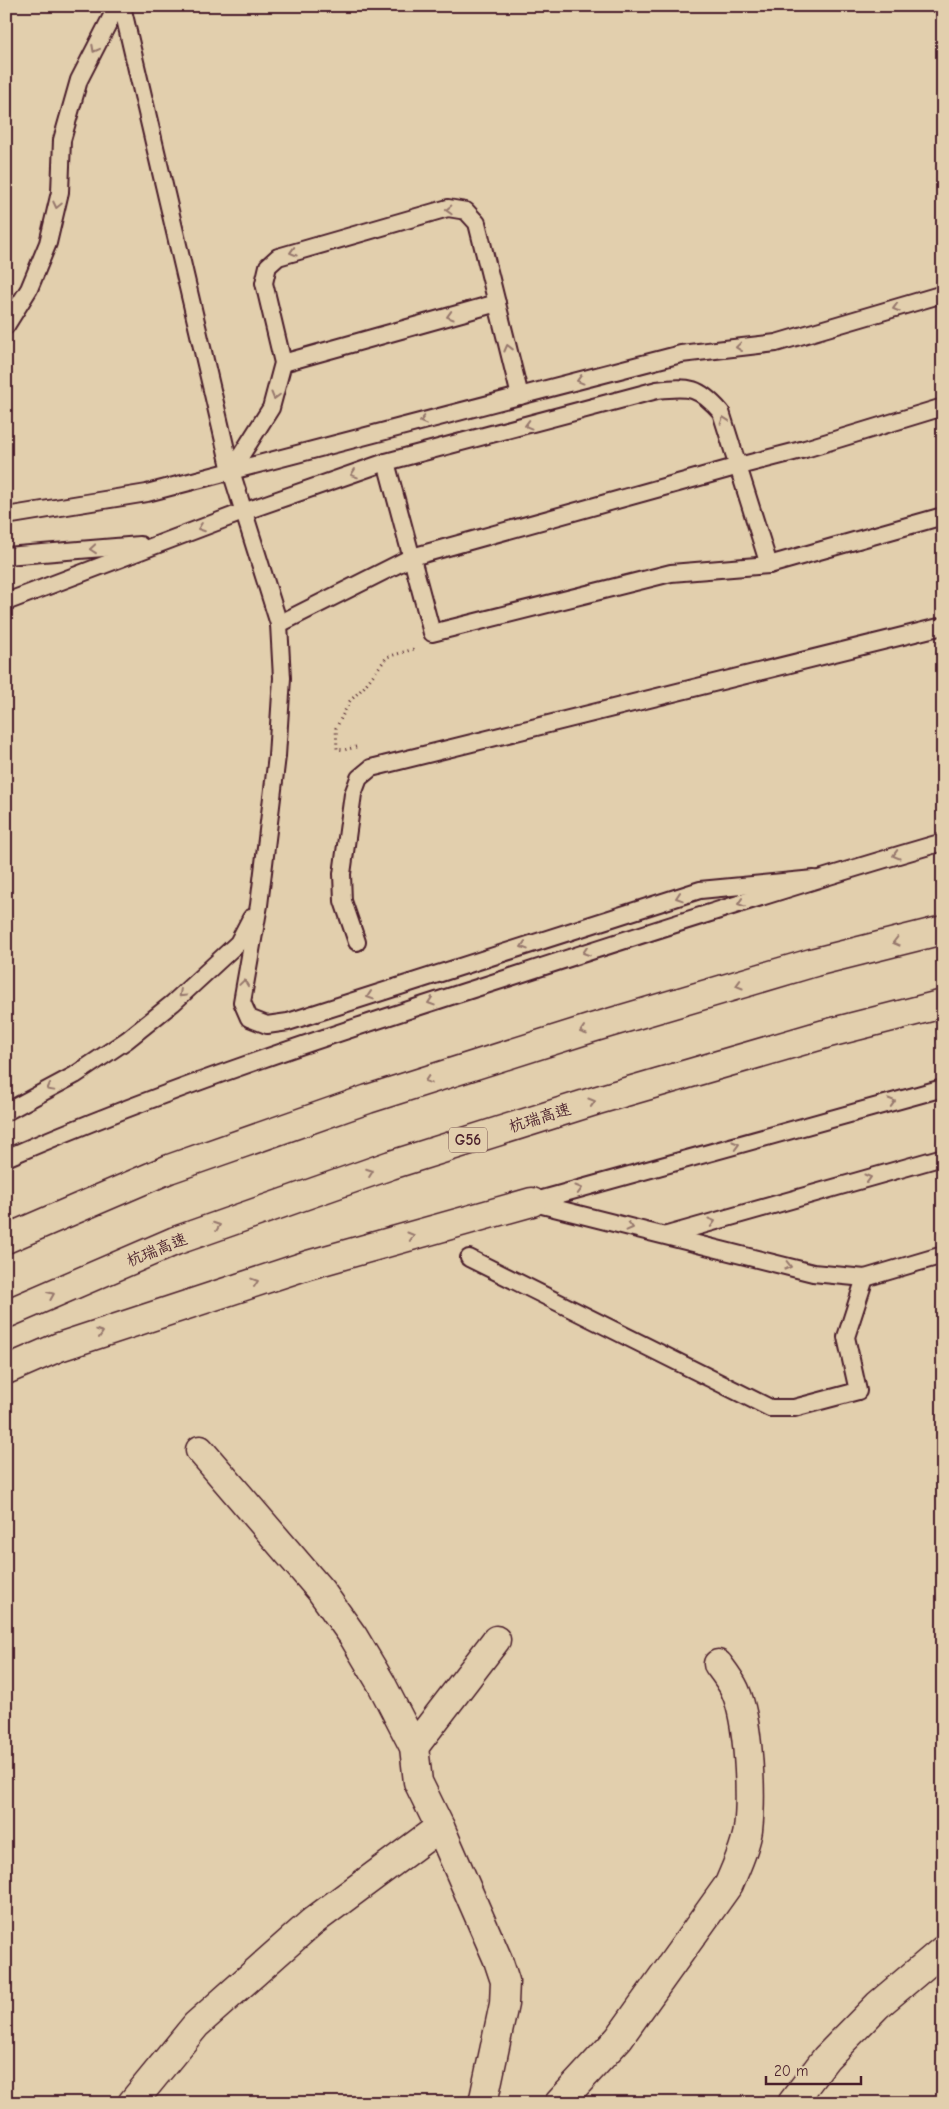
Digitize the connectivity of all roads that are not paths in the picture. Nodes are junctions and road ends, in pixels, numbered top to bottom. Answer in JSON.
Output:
{"nodes":[{"id":1,"x":118,"y":6,"type":"edge"},
{"id":2,"x":122,"y":6,"type":"edge"},
{"id":3,"x":943,"y":294,"type":"edge"},
{"id":4,"x":497,"y":302,"type":"junction"},
{"id":5,"x":6,"y":326,"type":"edge"},
{"id":6,"x":283,"y":363,"type":"junction"},
{"id":7,"x":520,"y":396,"type":"junction"},
{"id":8,"x":943,"y":408,"type":"edge"},
{"id":9,"x":386,"y":462,"type":"junction"},
{"id":10,"x":739,"y":466,"type":"junction"},
{"id":11,"x":231,"y":471,"type":"junction"},
{"id":12,"x":243,"y":512,"type":"junction"},
{"id":13,"x":6,"y":516,"type":"edge"},
{"id":14,"x":943,"y":516,"type":"edge"},
{"id":15,"x":160,"y":543,"type":"junction"},
{"id":16,"x":6,"y":556,"type":"edge"},
{"id":17,"x":412,"y":557,"type":"junction"},
{"id":18,"x":769,"y":565,"type":"junction"},
{"id":19,"x":6,"y":602,"type":"edge"},
{"id":20,"x":279,"y":624,"type":"junction"},
{"id":21,"x":943,"y":626,"type":"edge"},
{"id":22,"x":943,"y":842,"type":"edge"},
{"id":23,"x":814,"y":879,"type":"junction"},
{"id":24,"x":259,"y":905,"type":"junction"},
{"id":25,"x":943,"y":930,"type":"edge"},
{"id":26,"x":357,"y":942,"type":"dead end"},
{"id":27,"x":943,"y":1004,"type":"edge"},
{"id":28,"x":943,"y":1088,"type":"edge"},
{"id":29,"x":6,"y":1112,"type":"edge"},
{"id":30,"x":6,"y":1158,"type":"edge"},
{"id":31,"x":943,"y":1158,"type":"edge"},
{"id":32,"x":532,"y":1202,"type":"junction"},
{"id":33,"x":665,"y":1235,"type":"junction"},
{"id":34,"x":6,"y":1239,"type":"edge"},
{"id":35,"x":943,"y":1255,"type":"edge"},
{"id":36,"x":469,"y":1258,"type":"dead end"},
{"id":37,"x":865,"y":1278,"type":"junction"},
{"id":38,"x":6,"y":1314,"type":"edge"},
{"id":39,"x":6,"y":1370,"type":"edge"},
{"id":40,"x":200,"y":1450,"type":"dead end"},
{"id":41,"x":496,"y":1640,"type":"dead end"},
{"id":42,"x":718,"y":1664,"type":"dead end"},
{"id":43,"x":414,"y":1746,"type":"junction"},
{"id":44,"x":440,"y":1827,"type":"junction"},
{"id":45,"x":943,"y":1950,"type":"edge"},
{"id":46,"x":132,"y":2103,"type":"edge"},
{"id":47,"x":483,"y":2103,"type":"edge"},
{"id":48,"x":559,"y":2103,"type":"edge"},
{"id":49,"x":792,"y":2103,"type":"edge"}],
"edges":[{"from":1,"to":5,"type":"lane","one_way":true},
{"from":2,"to":11,"type":"lane"},
{"from":3,"to":7,"type":"lane","one_way":true},
{"from":4,"to":6,"type":"lane","one_way":true},
{"from":4,"to":6,"type":"lane","one_way":true},
{"from":7,"to":4,"type":"lane","one_way":true},
{"from":6,"to":11,"type":"lane","one_way":true},
{"from":7,"to":11,"type":"lane","one_way":true},
{"from":8,"to":10,"type":"lane"},
{"from":10,"to":9,"type":"lane","one_way":true},
{"from":9,"to":12,"type":"lane","one_way":true},
{"from":9,"to":17,"type":"lane"},
{"from":10,"to":17,"type":"lane"},
{"from":10,"to":18,"type":"lane"},
{"from":11,"to":12,"type":"lane"},
{"from":11,"to":13,"type":"lane"},
{"from":12,"to":15,"type":"lane","one_way":true},
{"from":12,"to":20,"type":"lane"},
{"from":14,"to":18,"type":"lane"},
{"from":15,"to":16,"type":"lane","one_way":true},
{"from":15,"to":19,"type":"lane"},
{"from":17,"to":18,"type":"lane"},
{"from":17,"to":20,"type":"lane"},
{"from":20,"to":24,"type":"lane"},
{"from":21,"to":26,"type":"lane"},
{"from":22,"to":23,"type":"lane","one_way":true},
{"from":23,"to":24,"type":"lane","one_way":true},
{"from":23,"to":30,"type":"lane","one_way":true},
{"from":24,"to":29,"type":"lane","one_way":true},
{"from":25,"to":34,"type":"main road","one_way":true},
{"from":38,"to":27,"type":"main road","name":"杭瑞高速","number":"G56","one_way":true},
{"from":32,"to":28,"type":"lane","one_way":true},
{"from":33,"to":31,"type":"lane","one_way":true},
{"from":32,"to":33,"type":"lane","one_way":true},
{"from":39,"to":32,"type":"main road","one_way":true},
{"from":33,"to":37,"type":"lane","one_way":true},
{"from":35,"to":37,"type":"lane"},
{"from":36,"to":37,"type":"lane"},
{"from":40,"to":43,"type":"main road"},
{"from":41,"to":43,"type":"main road"},
{"from":42,"to":48,"type":"main road"},
{"from":43,"to":44,"type":"main road"},
{"from":44,"to":46,"type":"main road"},
{"from":44,"to":47,"type":"main road"},
{"from":45,"to":49,"type":"main road"}]}
